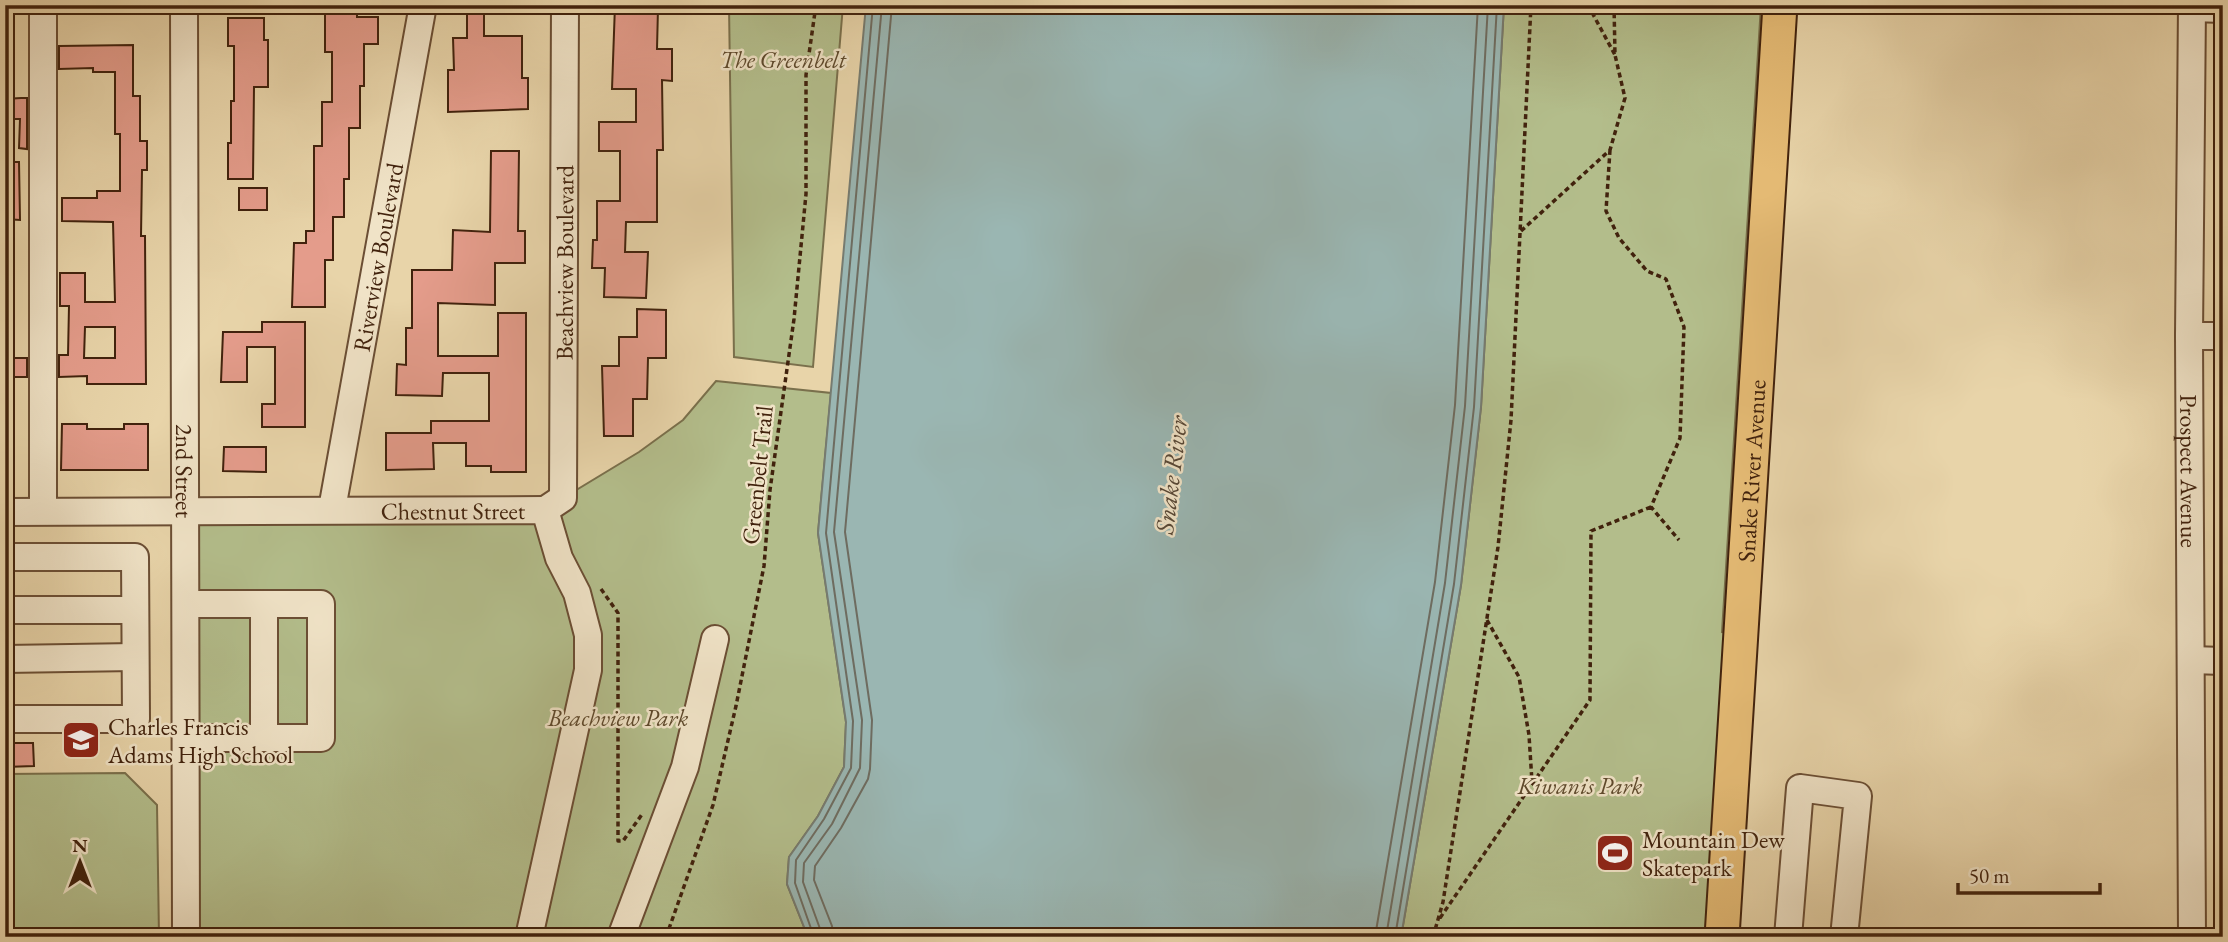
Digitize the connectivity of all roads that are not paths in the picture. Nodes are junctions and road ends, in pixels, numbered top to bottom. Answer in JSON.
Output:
{"nodes":[{"id":1,"x":43,"y":5,"type":"edge"},
{"id":2,"x":184,"y":5,"type":"edge"},
{"id":3,"x":423,"y":5,"type":"edge"},
{"id":4,"x":565,"y":5,"type":"edge"},
{"id":5,"x":1780,"y":5,"type":"edge"},
{"id":6,"x":2192,"y":7,"type":"edge"},
{"id":7,"x":2223,"y":9,"type":"edge"},
{"id":8,"x":2189,"y":336,"type":"junction"},
{"id":9,"x":2223,"y":336,"type":"edge"},
{"id":10,"x":332,"y":509,"type":"junction"},
{"id":11,"x":186,"y":510,"type":"junction"},
{"id":12,"x":545,"y":510,"type":"junction"},
{"id":13,"x":43,"y":511,"type":"junction"},
{"id":14,"x":5,"y":512,"type":"edge"},
{"id":15,"x":5,"y":557,"type":"edge"},
{"id":16,"x":186,"y":604,"type":"junction"},
{"id":17,"x":264,"y":604,"type":"junction"},
{"id":18,"x":5,"y":610,"type":"edge"},
{"id":19,"x":135,"y":610,"type":"junction"},
{"id":20,"x":715,"y":639,"type":"dead end"},
{"id":21,"x":135,"y":657,"type":"junction"},
{"id":22,"x":5,"y":659,"type":"edge"},
{"id":23,"x":2191,"y":660,"type":"junction"},
{"id":24,"x":2223,"y":661,"type":"edge"},
{"id":25,"x":5,"y":719,"type":"edge"},
{"id":26,"x":186,"y":738,"type":"junction"},
{"id":27,"x":264,"y":738,"type":"junction"},
{"id":28,"x":186,"y":937,"type":"edge"},
{"id":29,"x":528,"y":937,"type":"edge"},
{"id":30,"x":621,"y":937,"type":"edge"},
{"id":31,"x":1721,"y":937,"type":"edge"},
{"id":32,"x":1788,"y":937,"type":"edge"},
{"id":33,"x":1844,"y":937,"type":"edge"},
{"id":34,"x":2192,"y":937,"type":"edge"}],
"edges":[{"from":1,"to":13,"type":"street"},
{"from":2,"to":11,"type":"street","name":"2nd Street"},
{"from":3,"to":10,"type":"street","name":"Riverview Boulevard"},
{"from":4,"to":12,"type":"street","name":"Beachview Boulevard"},
{"from":5,"to":31,"type":"main road","name":"Snake River Avenue"},
{"from":6,"to":7,"type":"street"},
{"from":6,"to":8,"type":"street","name":"Prospect Avenue"},
{"from":8,"to":9,"type":"street"},
{"from":8,"to":23,"type":"street","name":"Prospect Avenue"},
{"from":10,"to":11,"type":"street","name":"Chestnut Street"},
{"from":10,"to":12,"type":"street","name":"Chestnut Street"},
{"from":11,"to":13,"type":"street","name":"Chestnut Street"},
{"from":11,"to":16,"type":"street","name":"2nd Street"},
{"from":12,"to":29,"type":"street","name":"Chestnut Street"},
{"from":13,"to":14,"type":"street","name":"Chestnut Street"},
{"from":15,"to":19,"type":"street"},
{"from":16,"to":17,"type":"street"},
{"from":16,"to":26,"type":"street","name":"2nd Street"},
{"from":17,"to":27,"type":"street"},
{"from":17,"to":27,"type":"street"},
{"from":18,"to":19,"type":"street"},
{"from":19,"to":21,"type":"street"},
{"from":20,"to":30,"type":"street"},
{"from":21,"to":22,"type":"street"},
{"from":21,"to":25,"type":"street"},
{"from":23,"to":24,"type":"street"},
{"from":23,"to":34,"type":"street","name":"Prospect Avenue"},
{"from":26,"to":27,"type":"street"},
{"from":26,"to":28,"type":"street","name":"2nd Street"},
{"from":32,"to":33,"type":"street"}]}
